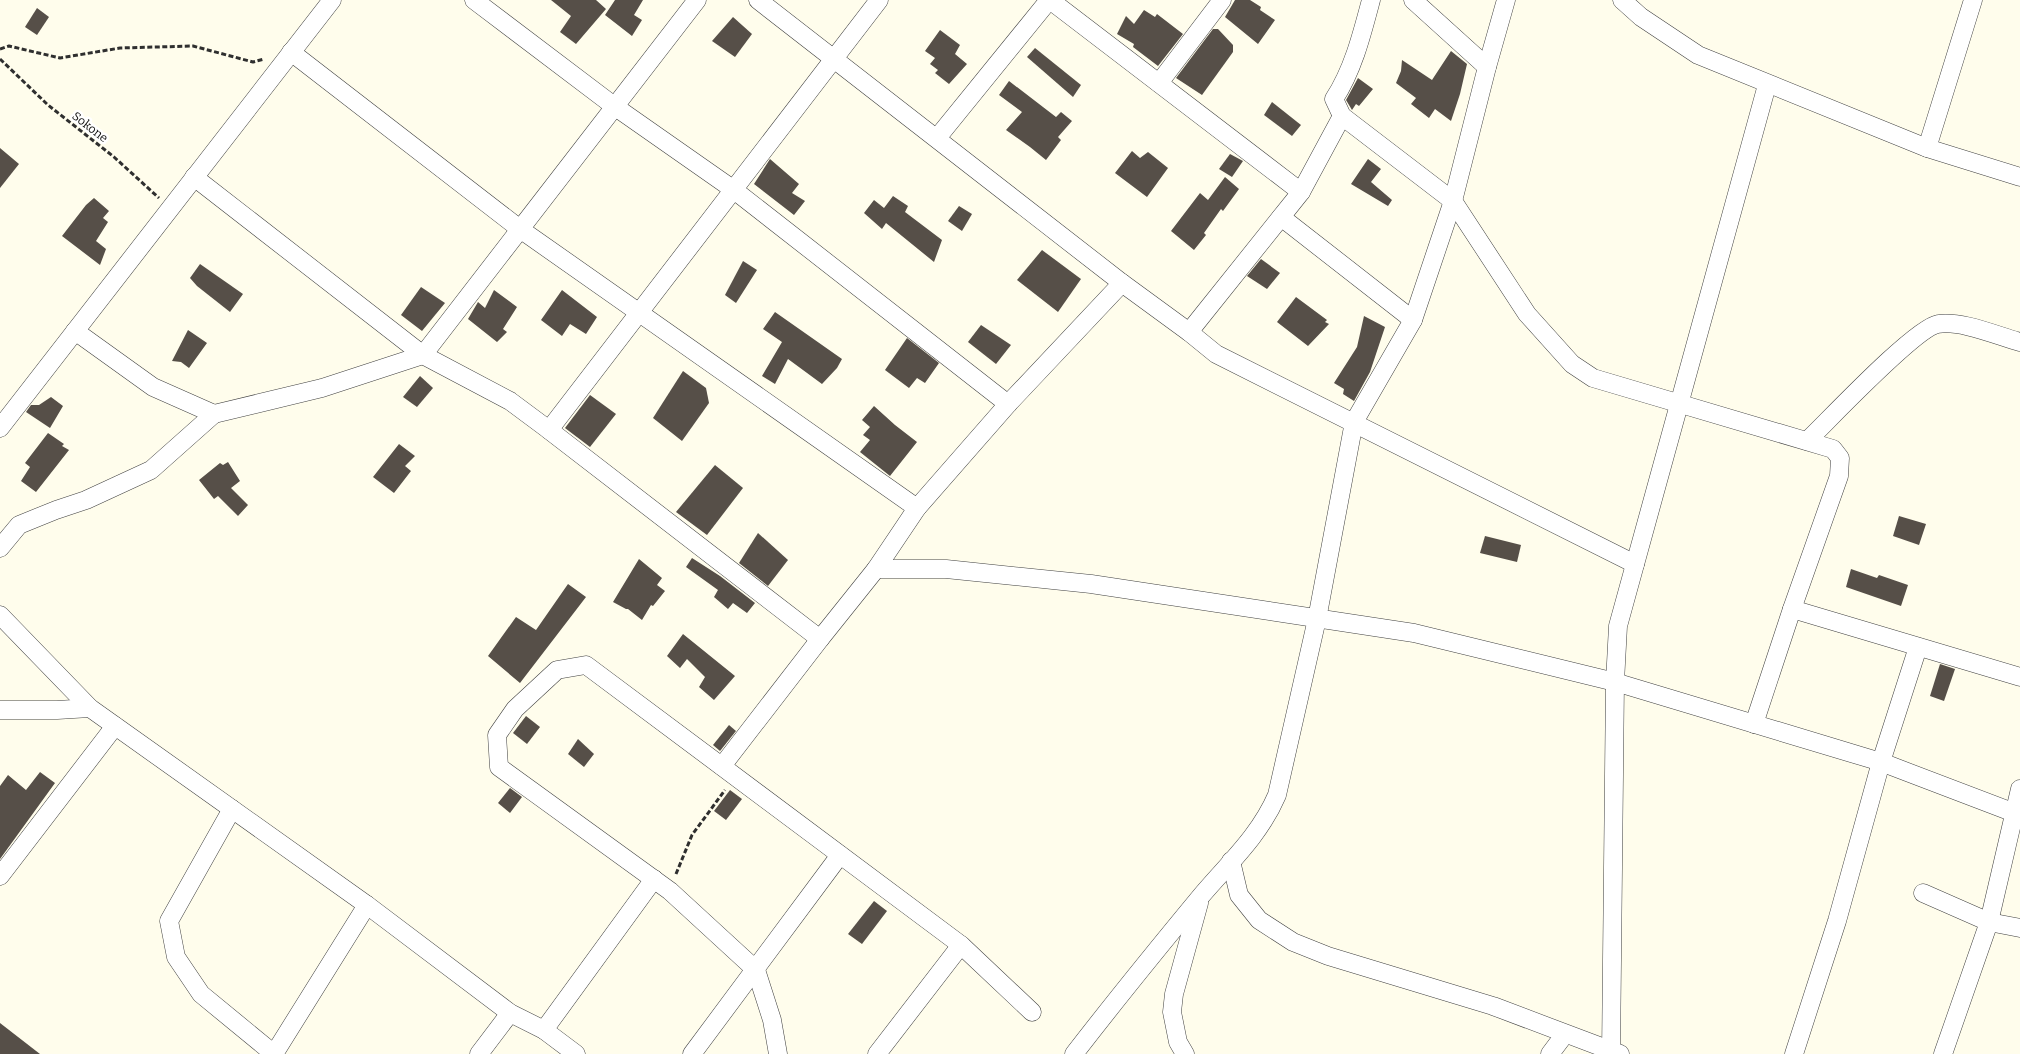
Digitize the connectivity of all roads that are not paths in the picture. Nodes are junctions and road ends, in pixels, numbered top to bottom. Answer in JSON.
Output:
{"nodes":[{"id":1,"x":332,"y":0,"type":"edge"},
{"id":2,"x":474,"y":0,"type":"edge"},
{"id":3,"x":697,"y":0,"type":"edge"},
{"id":4,"x":758,"y":0,"type":"edge"},
{"id":5,"x":880,"y":0,"type":"edge"},
{"id":6,"x":1050,"y":0,"type":"edge"},
{"id":7,"x":1222,"y":0,"type":"edge"},
{"id":8,"x":1371,"y":0,"type":"edge"},
{"id":9,"x":1413,"y":0,"type":"edge"},
{"id":10,"x":1506,"y":0,"type":"edge"},
{"id":11,"x":1622,"y":0,"type":"edge"},
{"id":12,"x":1973,"y":0,"type":"edge"},
{"id":13,"x":292,"y":52,"type":"junction"},
{"id":14,"x":834,"y":59,"type":"junction"},
{"id":15,"x":1487,"y":67,"type":"junction"},
{"id":16,"x":1159,"y":83,"type":"junction"},
{"id":17,"x":1768,"y":85,"type":"junction"},
{"id":18,"x":614,"y":106,"type":"junction"},
{"id":19,"x":1342,"y":116,"type":"junction"},
{"id":20,"x":937,"y":138,"type":"junction"},
{"id":21,"x":1927,"y":148,"type":"junction"},
{"id":22,"x":194,"y":177,"type":"junction"},
{"id":23,"x":2020,"y":177,"type":"edge"},
{"id":24,"x":734,"y":190,"type":"junction"},
{"id":25,"x":1301,"y":192,"type":"junction"},
{"id":26,"x":1454,"y":201,"type":"junction"},
{"id":27,"x":1281,"y":218,"type":"junction"},
{"id":28,"x":520,"y":229,"type":"junction"},
{"id":29,"x":1122,"y":284,"type":"junction"},
{"id":30,"x":639,"y":313,"type":"junction"},
{"id":31,"x":1413,"y":320,"type":"junction"},
{"id":32,"x":75,"y":331,"type":"junction"},
{"id":33,"x":1188,"y":332,"type":"junction"},
{"id":34,"x":2020,"y":342,"type":"edge"},
{"id":35,"x":422,"y":355,"type":"junction"},
{"id":36,"x":1679,"y":402,"type":"junction"},
{"id":37,"x":1008,"y":404,"type":"junction"},
{"id":38,"x":214,"y":414,"type":"junction"},
{"id":39,"x":1354,"y":422,"type":"junction"},
{"id":40,"x":0,"y":428,"type":"edge"},
{"id":41,"x":549,"y":430,"type":"junction"},
{"id":42,"x":1807,"y":441,"type":"junction"},
{"id":43,"x":918,"y":508,"type":"junction"},
{"id":44,"x":0,"y":548,"type":"edge"},
{"id":45,"x":1635,"y":564,"type":"junction"},
{"id":46,"x":876,"y":569,"type":"junction"},
{"id":47,"x":1792,"y":609,"type":"junction"},
{"id":48,"x":0,"y":615,"type":"edge"},
{"id":49,"x":1317,"y":619,"type":"junction"},
{"id":50,"x":820,"y":639,"type":"junction"},
{"id":51,"x":1918,"y":647,"type":"junction"},
{"id":52,"x":2020,"y":677,"type":"edge"},
{"id":53,"x":1615,"y":682,"type":"junction"},
{"id":54,"x":90,"y":708,"type":"junction"},
{"id":55,"x":0,"y":710,"type":"edge"},
{"id":56,"x":1754,"y":724,"type":"junction"},
{"id":57,"x":115,"y":726,"type":"junction"},
{"id":58,"x":1881,"y":762,"type":"junction"},
{"id":59,"x":728,"y":771,"type":"junction"},
{"id":60,"x":2020,"y":789,"type":"edge"},
{"id":61,"x":232,"y":809,"type":"junction"},
{"id":62,"x":2017,"y":814,"type":"edge"},
{"id":63,"x":840,"y":855,"type":"junction"},
{"id":64,"x":1231,"y":861,"type":"junction"},
{"id":65,"x":0,"y":876,"type":"edge"},
{"id":66,"x":654,"y":879,"type":"junction"},
{"id":67,"x":1923,"y":894,"type":"dead end"},
{"id":68,"x":1201,"y":896,"type":"junction"},
{"id":69,"x":367,"y":906,"type":"junction"},
{"id":70,"x":1989,"y":922,"type":"junction"},
{"id":71,"x":2020,"y":928,"type":"edge"},
{"id":72,"x":961,"y":945,"type":"junction"},
{"id":73,"x":756,"y":970,"type":"junction"},
{"id":74,"x":1032,"y":1012,"type":"dead end"},
{"id":75,"x":510,"y":1013,"type":"junction"},
{"id":76,"x":544,"y":1030,"type":"junction"},
{"id":77,"x":1565,"y":1034,"type":"junction"},
{"id":78,"x":1614,"y":1052,"type":"edge"},
{"id":79,"x":274,"y":1054,"type":"edge"},
{"id":80,"x":479,"y":1054,"type":"edge"},
{"id":81,"x":576,"y":1054,"type":"edge"},
{"id":82,"x":692,"y":1054,"type":"edge"},
{"id":83,"x":778,"y":1054,"type":"edge"},
{"id":84,"x":877,"y":1054,"type":"edge"},
{"id":85,"x":1074,"y":1054,"type":"edge"},
{"id":86,"x":1185,"y":1054,"type":"edge"},
{"id":87,"x":1550,"y":1054,"type":"edge"},
{"id":88,"x":1794,"y":1054,"type":"edge"},
{"id":89,"x":1943,"y":1054,"type":"edge"}],
"edges":[{"from":1,"to":13,"type":"street"},
{"from":2,"to":18,"type":"street"},
{"from":3,"to":18,"type":"street"},
{"from":4,"to":14,"type":"street"},
{"from":5,"to":14,"type":"street"},
{"from":6,"to":16,"type":"street"},
{"from":6,"to":20,"type":"street"},
{"from":7,"to":16,"type":"street"},
{"from":8,"to":19,"type":"street"},
{"from":9,"to":15,"type":"street"},
{"from":10,"to":15,"type":"street"},
{"from":11,"to":17,"type":"street"},
{"from":12,"to":21,"type":"street"},
{"from":13,"to":22,"type":"street"},
{"from":13,"to":28,"type":"street"},
{"from":14,"to":20,"type":"street"},
{"from":14,"to":24,"type":"street"},
{"from":15,"to":26,"type":"street"},
{"from":16,"to":25,"type":"street"},
{"from":17,"to":21,"type":"street"},
{"from":17,"to":36,"type":"street"},
{"from":18,"to":24,"type":"street"},
{"from":18,"to":28,"type":"street"},
{"from":19,"to":25,"type":"street"},
{"from":19,"to":26,"type":"street"},
{"from":20,"to":29,"type":"street"},
{"from":21,"to":23,"type":"street"},
{"from":22,"to":32,"type":"street"},
{"from":22,"to":35,"type":"street"},
{"from":24,"to":30,"type":"street"},
{"from":24,"to":37,"type":"street"},
{"from":25,"to":27,"type":"street"},
{"from":26,"to":31,"type":"street"},
{"from":26,"to":36,"type":"street"},
{"from":27,"to":31,"type":"street"},
{"from":27,"to":33,"type":"street"},
{"from":28,"to":30,"type":"street"},
{"from":28,"to":35,"type":"street"},
{"from":29,"to":33,"type":"street"},
{"from":29,"to":37,"type":"street"},
{"from":30,"to":41,"type":"street"},
{"from":30,"to":43,"type":"street"},
{"from":31,"to":39,"type":"street"},
{"from":32,"to":38,"type":"street"},
{"from":32,"to":40,"type":"street"},
{"from":33,"to":39,"type":"street"},
{"from":34,"to":42,"type":"street"},
{"from":35,"to":38,"type":"street"},
{"from":35,"to":41,"type":"street"},
{"from":36,"to":42,"type":"street"},
{"from":36,"to":45,"type":"street"},
{"from":37,"to":43,"type":"street"},
{"from":38,"to":44,"type":"street"},
{"from":39,"to":45,"type":"street"},
{"from":39,"to":49,"type":"street"},
{"from":41,"to":50,"type":"street"},
{"from":42,"to":47,"type":"street"},
{"from":43,"to":46,"type":"street"},
{"from":45,"to":53,"type":"street"},
{"from":46,"to":49,"type":"street"},
{"from":46,"to":50,"type":"street"},
{"from":47,"to":51,"type":"street"},
{"from":47,"to":56,"type":"street"},
{"from":48,"to":54,"type":"street"},
{"from":49,"to":53,"type":"street"},
{"from":49,"to":64,"type":"street"},
{"from":50,"to":59,"type":"street"},
{"from":51,"to":52,"type":"street"},
{"from":51,"to":58,"type":"street"},
{"from":53,"to":56,"type":"street"},
{"from":53,"to":78,"type":"street"},
{"from":54,"to":55,"type":"street"},
{"from":54,"to":57,"type":"street"},
{"from":56,"to":58,"type":"street"},
{"from":57,"to":61,"type":"street"},
{"from":57,"to":65,"type":"street"},
{"from":58,"to":62,"type":"street"},
{"from":58,"to":88,"type":"street"},
{"from":59,"to":63,"type":"street"},
{"from":59,"to":66,"type":"street"},
{"from":60,"to":62,"type":"street"},
{"from":61,"to":69,"type":"street"},
{"from":61,"to":79,"type":"street"},
{"from":62,"to":70,"type":"street"},
{"from":63,"to":72,"type":"street"},
{"from":63,"to":73,"type":"street"},
{"from":64,"to":68,"type":"street"},
{"from":64,"to":77,"type":"street"},
{"from":66,"to":73,"type":"street"},
{"from":66,"to":76,"type":"street"},
{"from":67,"to":70,"type":"street"},
{"from":68,"to":85,"type":"street"},
{"from":68,"to":86,"type":"street"},
{"from":69,"to":75,"type":"street"},
{"from":69,"to":79,"type":"street"},
{"from":70,"to":71,"type":"street"},
{"from":70,"to":89,"type":"street"},
{"from":72,"to":74,"type":"street"},
{"from":72,"to":84,"type":"street"},
{"from":73,"to":82,"type":"street"},
{"from":73,"to":83,"type":"street"},
{"from":75,"to":76,"type":"street"},
{"from":75,"to":80,"type":"street"},
{"from":76,"to":81,"type":"street"},
{"from":77,"to":78,"type":"street"},
{"from":77,"to":87,"type":"street"}]}
